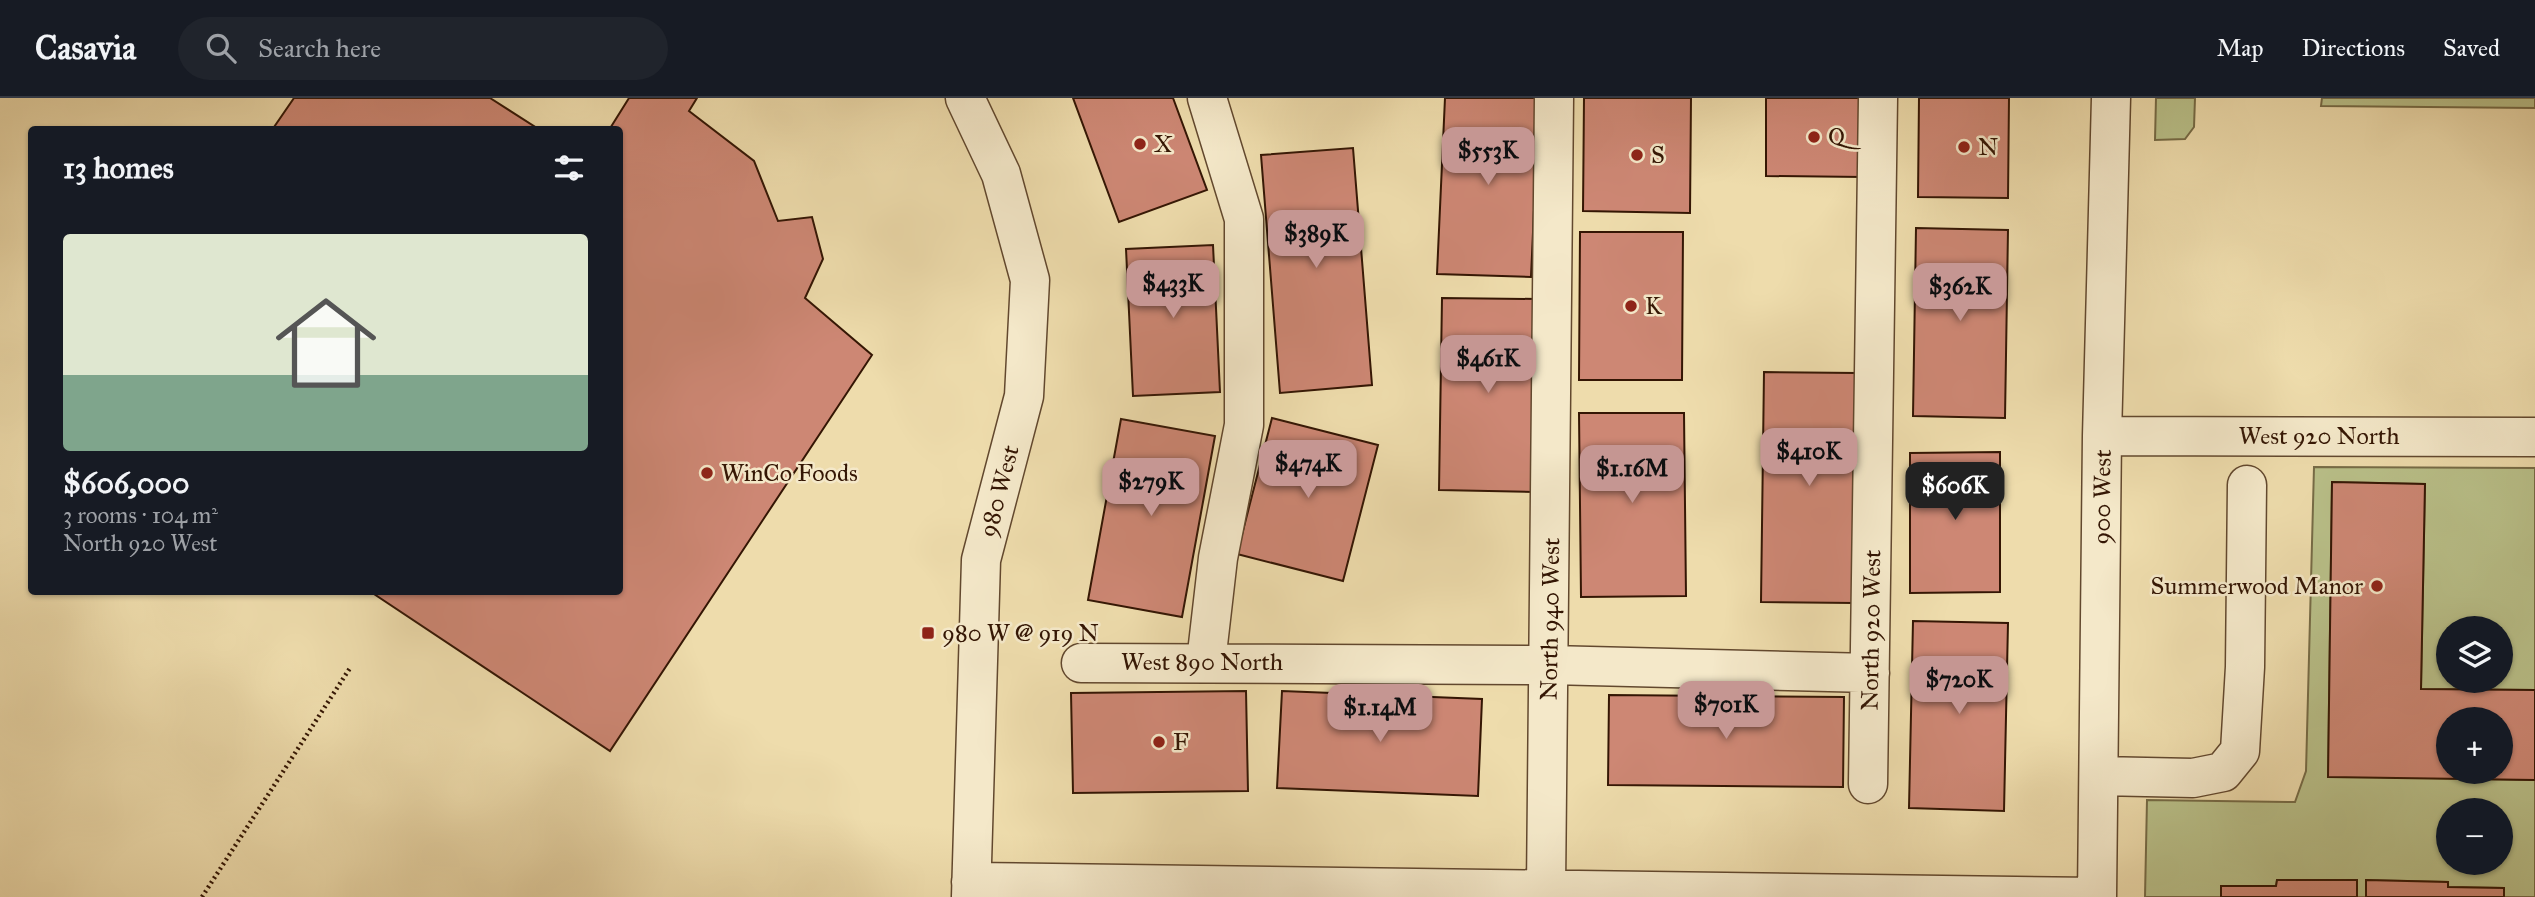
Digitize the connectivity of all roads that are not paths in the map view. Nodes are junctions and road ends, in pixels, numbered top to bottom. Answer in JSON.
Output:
{"nodes":[{"id":1,"x":965,"y":98,"type":"edge"},
{"id":2,"x":1207,"y":98,"type":"edge"},
{"id":3,"x":1554,"y":98,"type":"edge"},
{"id":4,"x":1878,"y":98,"type":"edge"},
{"id":5,"x":2111,"y":98,"type":"edge"},
{"id":6,"x":2102,"y":436,"type":"junction"},
{"id":7,"x":2535,"y":437,"type":"edge"},
{"id":8,"x":2247,"y":485,"type":"dead end"},
{"id":9,"x":1206,"y":662,"type":"junction"},
{"id":10,"x":1081,"y":663,"type":"dead end"},
{"id":11,"x":1550,"y":665,"type":"junction"},
{"id":12,"x":1870,"y":673,"type":"junction"},
{"id":13,"x":2099,"y":776,"type":"junction"},
{"id":14,"x":1868,"y":784,"type":"dead end"},
{"id":15,"x":1546,"y":888,"type":"junction"},
{"id":16,"x":971,"y":890,"type":"edge"},
{"id":17,"x":2097,"y":897,"type":"edge"}],
"edges":[{"from":1,"to":16,"type":"street","name":"980 West"},
{"from":2,"to":9,"type":"street"},
{"from":3,"to":11,"type":"street","name":"North 940 West"},
{"from":4,"to":12,"type":"street","name":"North 920 West"},
{"from":5,"to":6,"type":"street","name":"900 West"},
{"from":6,"to":7,"type":"street","name":"West 920 North"},
{"from":6,"to":13,"type":"street","name":"900 West"},
{"from":8,"to":13,"type":"street"},
{"from":9,"to":10,"type":"street","name":"West 890 North"},
{"from":9,"to":11,"type":"street","name":"West 890 North"},
{"from":11,"to":12,"type":"street","name":"West 890 North"},
{"from":11,"to":15,"type":"street","name":"North 940 West"},
{"from":12,"to":14,"type":"street","name":"North 920 West"},
{"from":13,"to":17,"type":"street","name":"900 West"},
{"from":15,"to":16,"type":"street"},
{"from":15,"to":17,"type":"street"}]}
